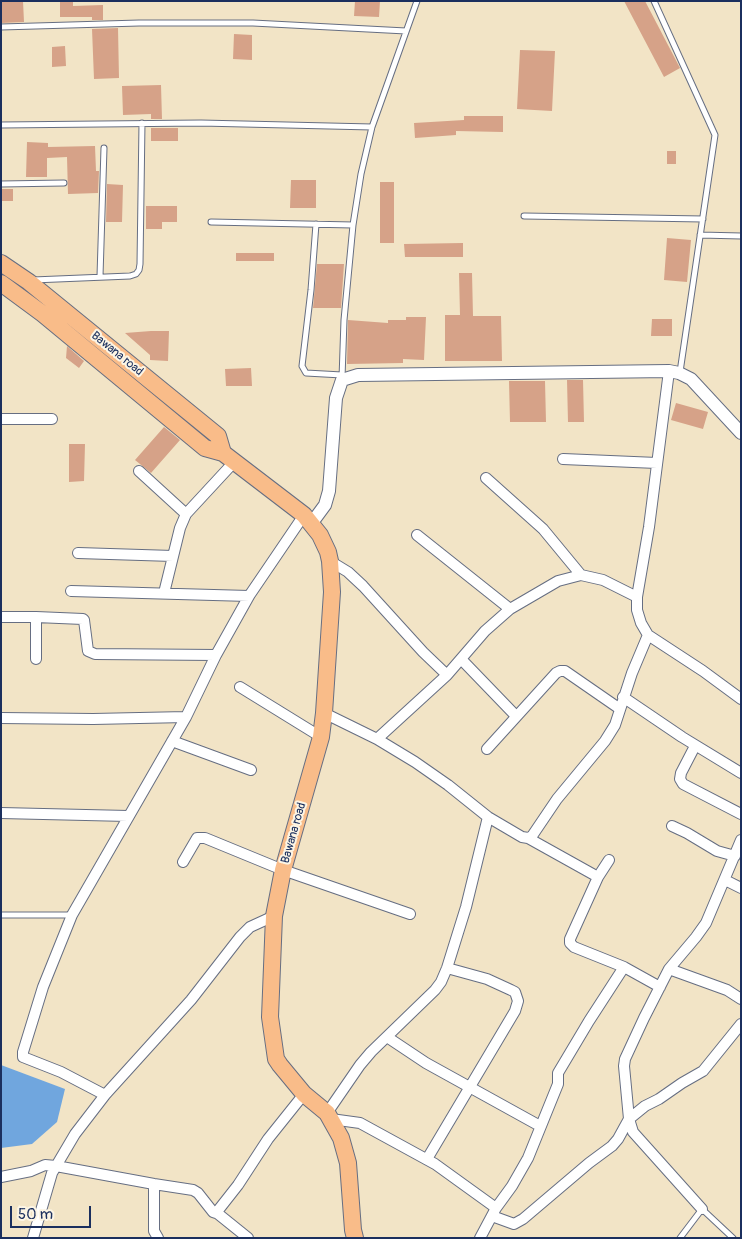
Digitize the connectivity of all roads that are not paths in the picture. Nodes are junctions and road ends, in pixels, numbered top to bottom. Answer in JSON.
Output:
{"nodes":[{"id":1,"x":417,"y":1,"type":"edge"},
{"id":2,"x":654,"y":1,"type":"edge"},
{"id":3,"x":1,"y":27,"type":"edge"},
{"id":4,"x":406,"y":31,"type":"junction"},
{"id":5,"x":142,"y":123,"type":"junction"},
{"id":6,"x":1,"y":125,"type":"edge"},
{"id":7,"x":372,"y":127,"type":"junction"},
{"id":8,"x":104,"y":148,"type":"dead end"},
{"id":9,"x":64,"y":183,"type":"dead end"},
{"id":10,"x":1,"y":184,"type":"edge"},
{"id":11,"x":524,"y":216,"type":"dead end"},
{"id":12,"x":703,"y":219,"type":"junction"},
{"id":13,"x":212,"y":222,"type":"dead end"},
{"id":14,"x":316,"y":224,"type":"junction"},
{"id":15,"x":353,"y":225,"type":"junction"},
{"id":16,"x":700,"y":235,"type":"junction"},
{"id":17,"x":741,"y":236,"type":"edge"},
{"id":18,"x":1,"y":263,"type":"edge"},
{"id":19,"x":100,"y":276,"type":"junction"},
{"id":20,"x":17,"y":285,"type":"edge"},
{"id":21,"x":102,"y":342,"type":"junction"},
{"id":22,"x":90,"y":354,"type":"junction"},
{"id":23,"x":674,"y":372,"type":"junction"},
{"id":24,"x":342,"y":378,"type":"junction"},
{"id":25,"x":52,"y":418,"type":"dead end"},
{"id":26,"x":1,"y":419,"type":"edge"},
{"id":27,"x":741,"y":433,"type":"edge"},
{"id":28,"x":229,"y":457,"type":"junction"},
{"id":29,"x":562,"y":459,"type":"dead end"},
{"id":30,"x":657,"y":463,"type":"junction"},
{"id":31,"x":139,"y":471,"type":"dead end"},
{"id":32,"x":486,"y":478,"type":"dead end"},
{"id":33,"x":186,"y":514,"type":"junction"},
{"id":34,"x":308,"y":519,"type":"junction"},
{"id":35,"x":417,"y":535,"type":"dead end"},
{"id":36,"x":78,"y":554,"type":"dead end"},
{"id":37,"x":173,"y":556,"type":"junction"},
{"id":38,"x":330,"y":561,"type":"junction"},
{"id":39,"x":581,"y":575,"type":"junction"},
{"id":40,"x":71,"y":591,"type":"dead end"},
{"id":41,"x":164,"y":594,"type":"junction"},
{"id":42,"x":248,"y":596,"type":"junction"},
{"id":43,"x":637,"y":597,"type":"junction"},
{"id":44,"x":510,"y":609,"type":"junction"},
{"id":45,"x":1,"y":617,"type":"edge"},
{"id":46,"x":36,"y":617,"type":"junction"},
{"id":47,"x":648,"y":635,"type":"junction"},
{"id":48,"x":216,"y":655,"type":"junction"},
{"id":49,"x":36,"y":659,"type":"dead end"},
{"id":50,"x":461,"y":659,"type":"junction"},
{"id":51,"x":447,"y":675,"type":"junction"},
{"id":52,"x":240,"y":688,"type":"dead end"},
{"id":53,"x":623,"y":697,"type":"junction"},
{"id":54,"x":741,"y":699,"type":"edge"},
{"id":55,"x":620,"y":709,"type":"junction"},
{"id":56,"x":324,"y":713,"type":"junction"},
{"id":57,"x":516,"y":716,"type":"junction"},
{"id":58,"x":186,"y":717,"type":"junction"},
{"id":59,"x":1,"y":718,"type":"edge"},
{"id":60,"x":321,"y":738,"type":"junction"},
{"id":61,"x":377,"y":739,"type":"junction"},
{"id":62,"x":172,"y":741,"type":"junction"},
{"id":63,"x":695,"y":746,"type":"junction"},
{"id":64,"x":487,"y":749,"type":"dead end"},
{"id":65,"x":251,"y":770,"type":"dead end"},
{"id":66,"x":741,"y":773,"type":"edge"},
{"id":67,"x":1,"y":813,"type":"edge"},
{"id":68,"x":741,"y":814,"type":"edge"},
{"id":69,"x":128,"y":816,"type":"junction"},
{"id":70,"x":488,"y":817,"type":"junction"},
{"id":71,"x":672,"y":826,"type":"dead end"},
{"id":72,"x":528,"y":838,"type":"junction"},
{"id":73,"x":741,"y":840,"type":"edge"},
{"id":74,"x":734,"y":856,"type":"junction"},
{"id":75,"x":609,"y":860,"type":"dead end"},
{"id":76,"x":183,"y":862,"type":"dead end"},
{"id":77,"x":283,"y":870,"type":"junction"},
{"id":78,"x":598,"y":877,"type":"junction"},
{"id":79,"x":725,"y":880,"type":"junction"},
{"id":80,"x":741,"y":888,"type":"edge"},
{"id":81,"x":410,"y":914,"type":"dead end"},
{"id":82,"x":1,"y":915,"type":"edge"},
{"id":83,"x":72,"y":915,"type":"junction"},
{"id":84,"x":274,"y":916,"type":"junction"},
{"id":85,"x":624,"y":967,"type":"junction"},
{"id":86,"x":447,"y":968,"type":"junction"},
{"id":87,"x":669,"y":969,"type":"junction"},
{"id":88,"x":660,"y":987,"type":"junction"},
{"id":89,"x":741,"y":999,"type":"edge"},
{"id":90,"x":741,"y":1024,"type":"edge"},
{"id":91,"x":387,"y":1037,"type":"junction"},
{"id":92,"x":469,"y":1088,"type":"junction"},
{"id":93,"x":304,"y":1094,"type":"junction"},
{"id":94,"x":104,"y":1095,"type":"junction"},
{"id":95,"x":329,"y":1116,"type":"junction"},
{"id":96,"x":629,"y":1119,"type":"junction"},
{"id":97,"x":540,"y":1126,"type":"junction"},
{"id":98,"x":427,"y":1159,"type":"junction"},
{"id":99,"x":56,"y":1166,"type":"junction"},
{"id":100,"x":1,"y":1177,"type":"edge"},
{"id":101,"x":154,"y":1184,"type":"junction"},
{"id":102,"x":702,"y":1209,"type":"junction"},
{"id":103,"x":494,"y":1212,"type":"junction"},
{"id":104,"x":216,"y":1213,"type":"junction"},
{"id":105,"x":352,"y":1235,"type":"edge"},
{"id":106,"x":33,"y":1238,"type":"edge"},
{"id":107,"x":158,"y":1238,"type":"edge"},
{"id":108,"x":248,"y":1238,"type":"edge"},
{"id":109,"x":480,"y":1238,"type":"edge"},
{"id":110,"x":680,"y":1238,"type":"edge"},
{"id":111,"x":733,"y":1238,"type":"edge"}],
"edges":[{"from":1,"to":4,"type":"lane"},
{"from":2,"to":12,"type":"lane"},
{"from":3,"to":4,"type":"lane"},
{"from":4,"to":7,"type":"lane"},
{"from":5,"to":6,"type":"lane"},
{"from":5,"to":7,"type":"lane"},
{"from":5,"to":19,"type":"lane"},
{"from":7,"to":15,"type":"lane"},
{"from":8,"to":19,"type":"lane"},
{"from":9,"to":10,"type":"lane"},
{"from":11,"to":12,"type":"lane"},
{"from":12,"to":16,"type":"lane"},
{"from":13,"to":14,"type":"lane"},
{"from":14,"to":15,"type":"lane"},
{"from":14,"to":24,"type":"lane"},
{"from":15,"to":24,"type":"lane"},
{"from":16,"to":17,"type":"lane"},
{"from":16,"to":23,"type":"lane"},
{"from":18,"to":20,"type":"main road","name":"Bawana road"},
{"from":19,"to":20,"type":"lane"},
{"from":20,"to":21,"type":"main road","name":"Bawana road"},
{"from":20,"to":22,"type":"main road","name":"Bawana road"},
{"from":21,"to":22,"type":"main road"},
{"from":21,"to":28,"type":"main road","name":"Bawana road"},
{"from":22,"to":28,"type":"main road","name":"Bawana road"},
{"from":23,"to":24,"type":"street"},
{"from":23,"to":27,"type":"street"},
{"from":23,"to":30,"type":"street"},
{"from":24,"to":34,"type":"street"},
{"from":25,"to":26,"type":"street"},
{"from":28,"to":33,"type":"street"},
{"from":28,"to":34,"type":"main road","name":"Bawana road"},
{"from":29,"to":30,"type":"street"},
{"from":30,"to":43,"type":"street"},
{"from":31,"to":33,"type":"street"},
{"from":32,"to":39,"type":"street"},
{"from":33,"to":37,"type":"street"},
{"from":34,"to":38,"type":"main road","name":"Bawana road"},
{"from":34,"to":42,"type":"street"},
{"from":35,"to":44,"type":"street"},
{"from":36,"to":37,"type":"street"},
{"from":37,"to":41,"type":"street"},
{"from":38,"to":51,"type":"street"},
{"from":38,"to":56,"type":"main road","name":"Bawana road"},
{"from":39,"to":43,"type":"street"},
{"from":39,"to":44,"type":"street"},
{"from":40,"to":41,"type":"street"},
{"from":41,"to":42,"type":"street"},
{"from":42,"to":48,"type":"street"},
{"from":43,"to":47,"type":"street"},
{"from":44,"to":50,"type":"street"},
{"from":45,"to":46,"type":"street"},
{"from":46,"to":48,"type":"street"},
{"from":46,"to":49,"type":"street"},
{"from":47,"to":53,"type":"street"},
{"from":47,"to":54,"type":"street"},
{"from":48,"to":58,"type":"street"},
{"from":50,"to":51,"type":"street"},
{"from":50,"to":57,"type":"street"},
{"from":51,"to":61,"type":"street"},
{"from":52,"to":60,"type":"street"},
{"from":53,"to":55,"type":"street"},
{"from":53,"to":63,"type":"street"},
{"from":55,"to":57,"type":"street"},
{"from":55,"to":72,"type":"street"},
{"from":56,"to":60,"type":"main road","name":"Bawana road"},
{"from":56,"to":61,"type":"street"},
{"from":57,"to":64,"type":"street"},
{"from":58,"to":59,"type":"street"},
{"from":58,"to":62,"type":"street"},
{"from":60,"to":77,"type":"main road","name":"Bawana road"},
{"from":61,"to":70,"type":"street"},
{"from":62,"to":65,"type":"street"},
{"from":62,"to":69,"type":"street"},
{"from":63,"to":66,"type":"street"},
{"from":63,"to":68,"type":"street"},
{"from":67,"to":69,"type":"street"},
{"from":69,"to":83,"type":"street"},
{"from":70,"to":72,"type":"street"},
{"from":70,"to":86,"type":"street"},
{"from":71,"to":74,"type":"street"},
{"from":72,"to":78,"type":"street"},
{"from":73,"to":74,"type":"street"},
{"from":74,"to":79,"type":"street"},
{"from":75,"to":78,"type":"street"},
{"from":76,"to":77,"type":"street"},
{"from":77,"to":81,"type":"street"},
{"from":77,"to":84,"type":"main road","name":"Bawana road"},
{"from":78,"to":85,"type":"street"},
{"from":79,"to":80,"type":"street"},
{"from":79,"to":87,"type":"street"},
{"from":82,"to":83,"type":"lane"},
{"from":83,"to":94,"type":"street"},
{"from":84,"to":93,"type":"main road","name":"Bawana road"},
{"from":84,"to":94,"type":"street"},
{"from":85,"to":88,"type":"street"},
{"from":85,"to":97,"type":"street"},
{"from":86,"to":91,"type":"street"},
{"from":86,"to":92,"type":"street"},
{"from":87,"to":88,"type":"street"},
{"from":87,"to":89,"type":"street"},
{"from":88,"to":96,"type":"street"},
{"from":90,"to":96,"type":"street"},
{"from":91,"to":92,"type":"street"},
{"from":91,"to":95,"type":"street"},
{"from":92,"to":97,"type":"street"},
{"from":92,"to":98,"type":"street"},
{"from":93,"to":95,"type":"main road","name":"Bawana road"},
{"from":93,"to":104,"type":"street"},
{"from":94,"to":99,"type":"street"},
{"from":95,"to":98,"type":"street"},
{"from":95,"to":105,"type":"main road","name":"Bawana road"},
{"from":96,"to":102,"type":"street"},
{"from":96,"to":103,"type":"street"},
{"from":97,"to":103,"type":"street"},
{"from":98,"to":103,"type":"street"},
{"from":99,"to":100,"type":"street"},
{"from":99,"to":101,"type":"street"},
{"from":99,"to":106,"type":"street"},
{"from":101,"to":104,"type":"street"},
{"from":101,"to":107,"type":"street"},
{"from":102,"to":110,"type":"lane"},
{"from":102,"to":111,"type":"lane"},
{"from":103,"to":109,"type":"street"},
{"from":104,"to":108,"type":"street"}]}
